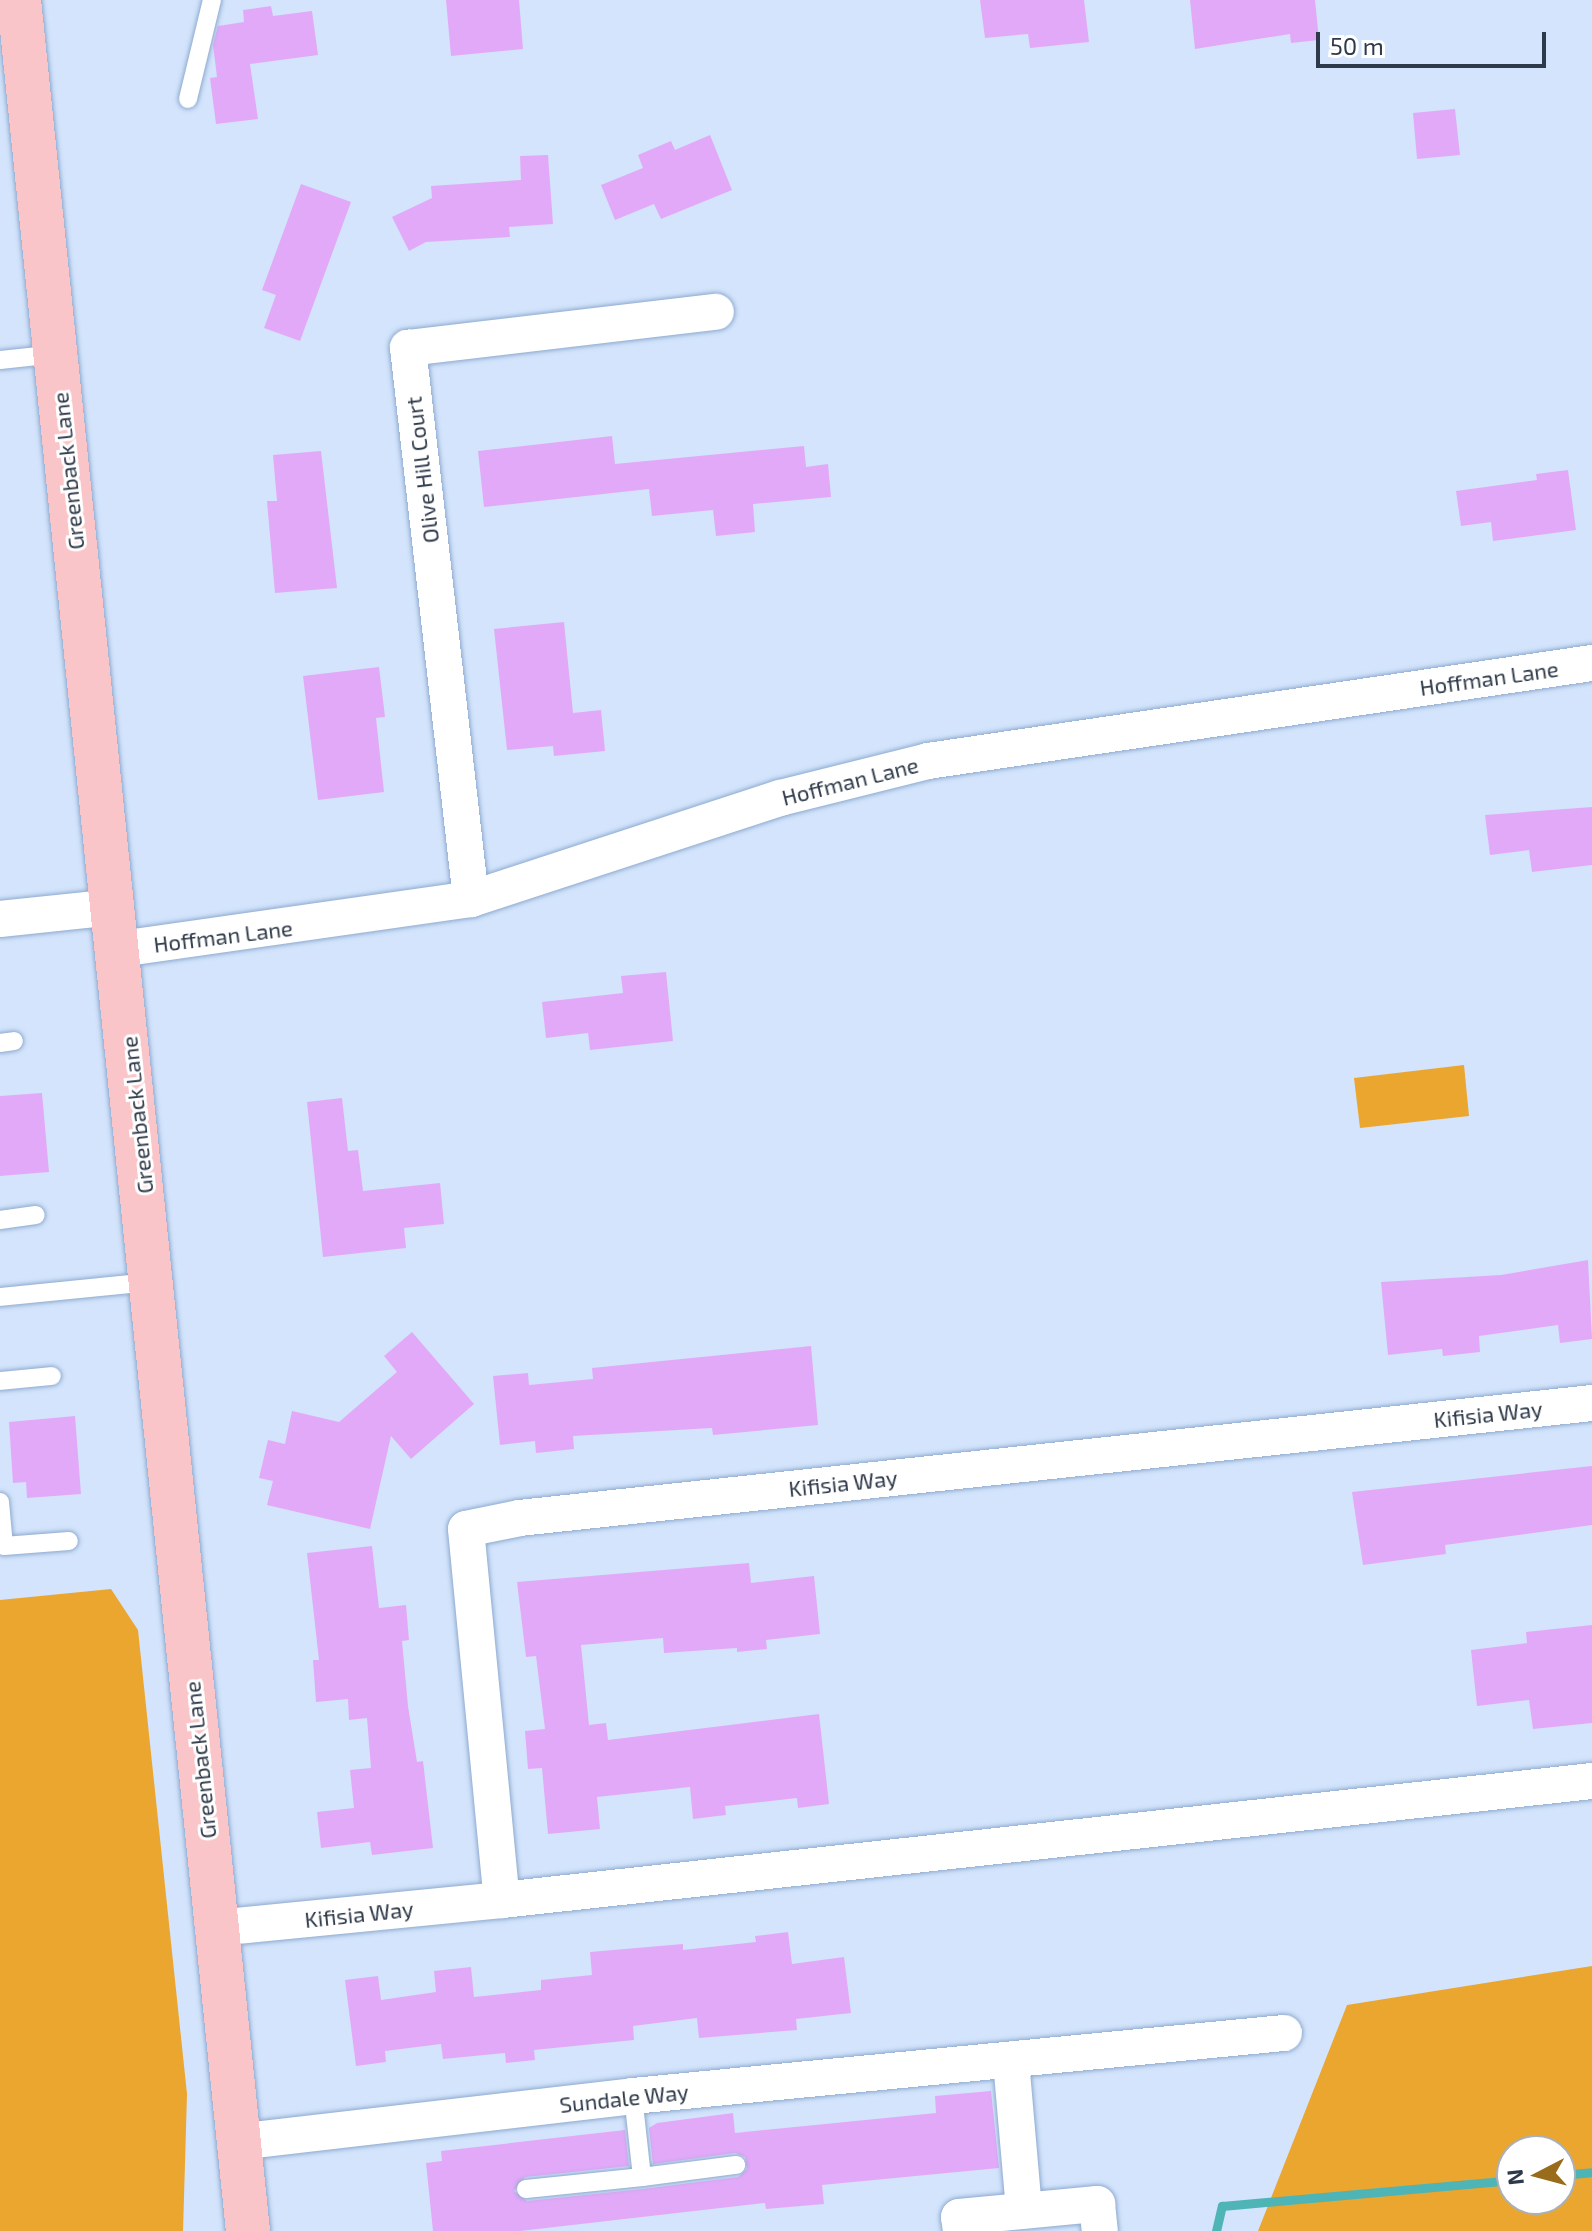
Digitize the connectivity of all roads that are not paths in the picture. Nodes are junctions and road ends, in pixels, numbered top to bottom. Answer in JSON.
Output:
{"nodes":[{"id":1,"x":19,"y":0,"type":"edge"},
{"id":2,"x":212,"y":0,"type":"edge"},
{"id":3,"x":188,"y":99,"type":"dead end"},
{"id":4,"x":716,"y":312,"type":"dead end"},
{"id":5,"x":56,"y":354,"type":"junction"},
{"id":6,"x":0,"y":360,"type":"edge"},
{"id":7,"x":1592,"y":663,"type":"edge"},
{"id":8,"x":471,"y":899,"type":"junction"},
{"id":9,"x":115,"y":907,"type":"junction"},
{"id":10,"x":0,"y":919,"type":"edge"},
{"id":11,"x":120,"y":949,"type":"junction"},
{"id":12,"x":36,"y":1215,"type":"dead end"},
{"id":13,"x":0,"y":1220,"type":"edge"},
{"id":14,"x":154,"y":1281,"type":"junction"},
{"id":15,"x":0,"y":1297,"type":"edge"},
{"id":16,"x":52,"y":1376,"type":"dead end"},
{"id":17,"x":0,"y":1381,"type":"edge"},
{"id":18,"x":1592,"y":1403,"type":"edge"},
{"id":19,"x":0,"y":1502,"type":"edge"},
{"id":20,"x":69,"y":1541,"type":"dead end"},
{"id":21,"x":1592,"y":1781,"type":"edge"},
{"id":22,"x":502,"y":1900,"type":"junction"},
{"id":23,"x":216,"y":1928,"type":"junction"},
{"id":24,"x":1284,"y":2033,"type":"dead end"},
{"id":25,"x":1011,"y":2061,"type":"junction"},
{"id":26,"x":633,"y":2096,"type":"junction"},
{"id":27,"x":237,"y":2142,"type":"junction"},
{"id":28,"x":736,"y":2165,"type":"dead end"},
{"id":29,"x":642,"y":2177,"type":"junction"},
{"id":30,"x":526,"y":2189,"type":"dead end"},
{"id":31,"x":1024,"y":2210,"type":"junction"},
{"id":32,"x":248,"y":2231,"type":"edge"},
{"id":33,"x":961,"y":2231,"type":"edge"},
{"id":34,"x":1100,"y":2231,"type":"edge"}],
"edges":[{"from":1,"to":5,"type":"main road","name":"Greenback Lane"},
{"from":2,"to":3,"type":"lane"},
{"from":4,"to":8,"type":"street","name":"Olive Hill Court"},
{"from":5,"to":6,"type":"lane"},
{"from":5,"to":9,"type":"main road","name":"Greenback Lane"},
{"from":7,"to":8,"type":"street","name":"Hoffman Lane"},
{"from":8,"to":11,"type":"street","name":"Hoffman Lane"},
{"from":9,"to":10,"type":"street"},
{"from":9,"to":11,"type":"main road","name":"Greenback Lane"},
{"from":11,"to":14,"type":"main road","name":"Greenback Lane"},
{"from":12,"to":13,"type":"lane"},
{"from":14,"to":15,"type":"lane"},
{"from":14,"to":23,"type":"main road","name":"Greenback Lane"},
{"from":16,"to":17,"type":"lane"},
{"from":18,"to":22,"type":"street","name":"Kifisia Way"},
{"from":19,"to":20,"type":"lane"},
{"from":21,"to":22,"type":"street","name":"Kifisia Way"},
{"from":22,"to":23,"type":"street","name":"Kifisia Way"},
{"from":23,"to":27,"type":"main road","name":"Greenback Lane"},
{"from":24,"to":25,"type":"street","name":"Sundale Way"},
{"from":25,"to":26,"type":"street","name":"Sundale Way"},
{"from":25,"to":31,"type":"street"},
{"from":26,"to":27,"type":"street","name":"Sundale Way"},
{"from":26,"to":29,"type":"lane"},
{"from":27,"to":32,"type":"main road","name":"Greenback Lane"},
{"from":28,"to":29,"type":"lane"},
{"from":29,"to":30,"type":"lane"},
{"from":31,"to":33,"type":"street"},
{"from":31,"to":34,"type":"street"}]}
